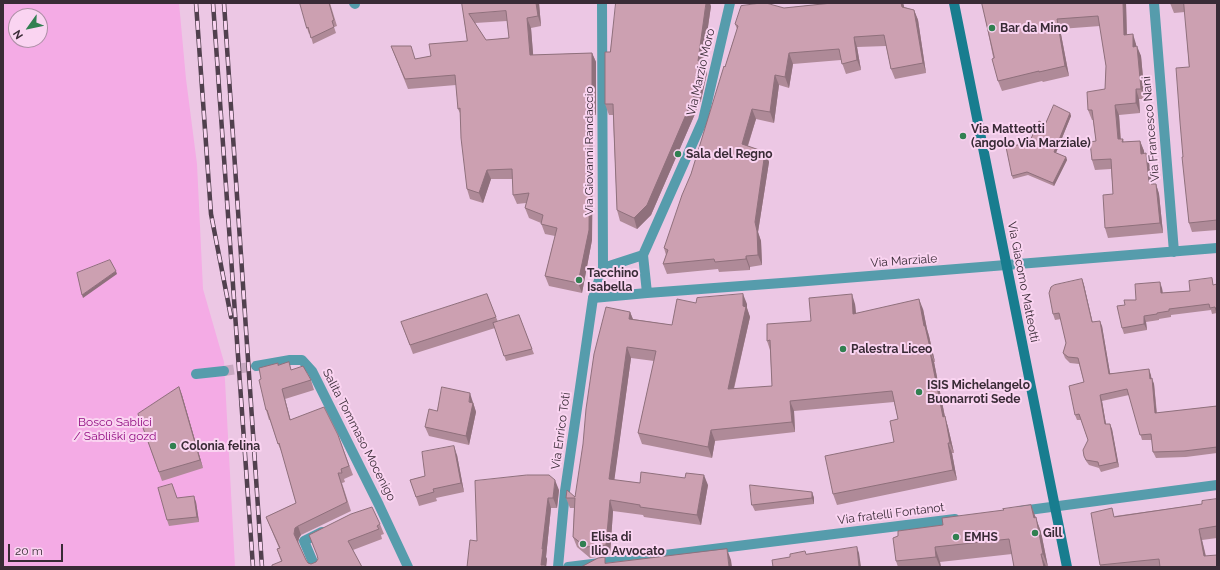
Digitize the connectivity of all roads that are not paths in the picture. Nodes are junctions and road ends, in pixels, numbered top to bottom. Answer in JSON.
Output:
{"nodes":[{"id":1,"x":602,"y":3,"type":"edge"},
{"id":2,"x":730,"y":3,"type":"edge"},
{"id":3,"x":954,"y":3,"type":"edge"},
{"id":4,"x":1154,"y":3,"type":"edge"},
{"id":5,"x":1217,"y":248,"type":"edge"},
{"id":6,"x":1174,"y":252,"type":"junction"},
{"id":7,"x":643,"y":255,"type":"junction"},
{"id":8,"x":1007,"y":266,"type":"junction"},
{"id":9,"x":603,"y":268,"type":"junction"},
{"id":10,"x":647,"y":293,"type":"junction"},
{"id":11,"x":593,"y":298,"type":"junction"},
{"id":12,"x":256,"y":366,"type":"tunnel mouth"},
{"id":13,"x":224,"y":371,"type":"tunnel mouth"},
{"id":14,"x":196,"y":374,"type":"dead end"},
{"id":15,"x":1217,"y":485,"type":"edge"},
{"id":16,"x":1055,"y":506,"type":"junction"},
{"id":17,"x":1008,"y":512,"type":"edge"},
{"id":18,"x":961,"y":518,"type":"edge"},
{"id":19,"x":331,"y":528,"type":"edge"},
{"id":20,"x":315,"y":567,"type":"edge"},
{"id":21,"x":408,"y":567,"type":"edge"},
{"id":22,"x":558,"y":567,"type":"edge"},
{"id":23,"x":568,"y":567,"type":"edge"},
{"id":24,"x":1067,"y":567,"type":"edge"}],
"edges":[{"from":1,"to":9,"type":"street","name":"Via Giovanni Randaccio"},
{"from":2,"to":7,"type":"street","name":"Via Marzio Moro"},
{"from":3,"to":8,"type":"main road","name":"Via Giacomo Matteotti"},
{"from":4,"to":6,"type":"street","name":"Via Francesco Nani"},
{"from":5,"to":6,"type":"street","name":"Via Marziale"},
{"from":6,"to":8,"type":"street","name":"Via Marziale"},
{"from":7,"to":9,"type":"street"},
{"from":7,"to":10,"type":"street","name":"Via Marzio Moro"},
{"from":8,"to":10,"type":"street","name":"Via Marziale"},
{"from":8,"to":16,"type":"main road","name":"Via Giacomo Matteotti"},
{"from":9,"to":11,"type":"street","name":"Via Giovanni Randaccio"},
{"from":10,"to":11,"type":"street","name":"Via Marziale"},
{"from":11,"to":22,"type":"street","name":"Via Enrico Toti"},
{"from":12,"to":21,"type":"street","name":"Salita Tommaso Mocenigo"},
{"from":13,"to":14,"type":"street"},
{"from":15,"to":16,"type":"street"},
{"from":16,"to":17,"type":"street"},
{"from":16,"to":24,"type":"main road","name":"Via Giacomo Matteotti"},
{"from":18,"to":23,"type":"street","name":"Via fratelli Fontanot"},
{"from":19,"to":20,"type":"street"}]}
